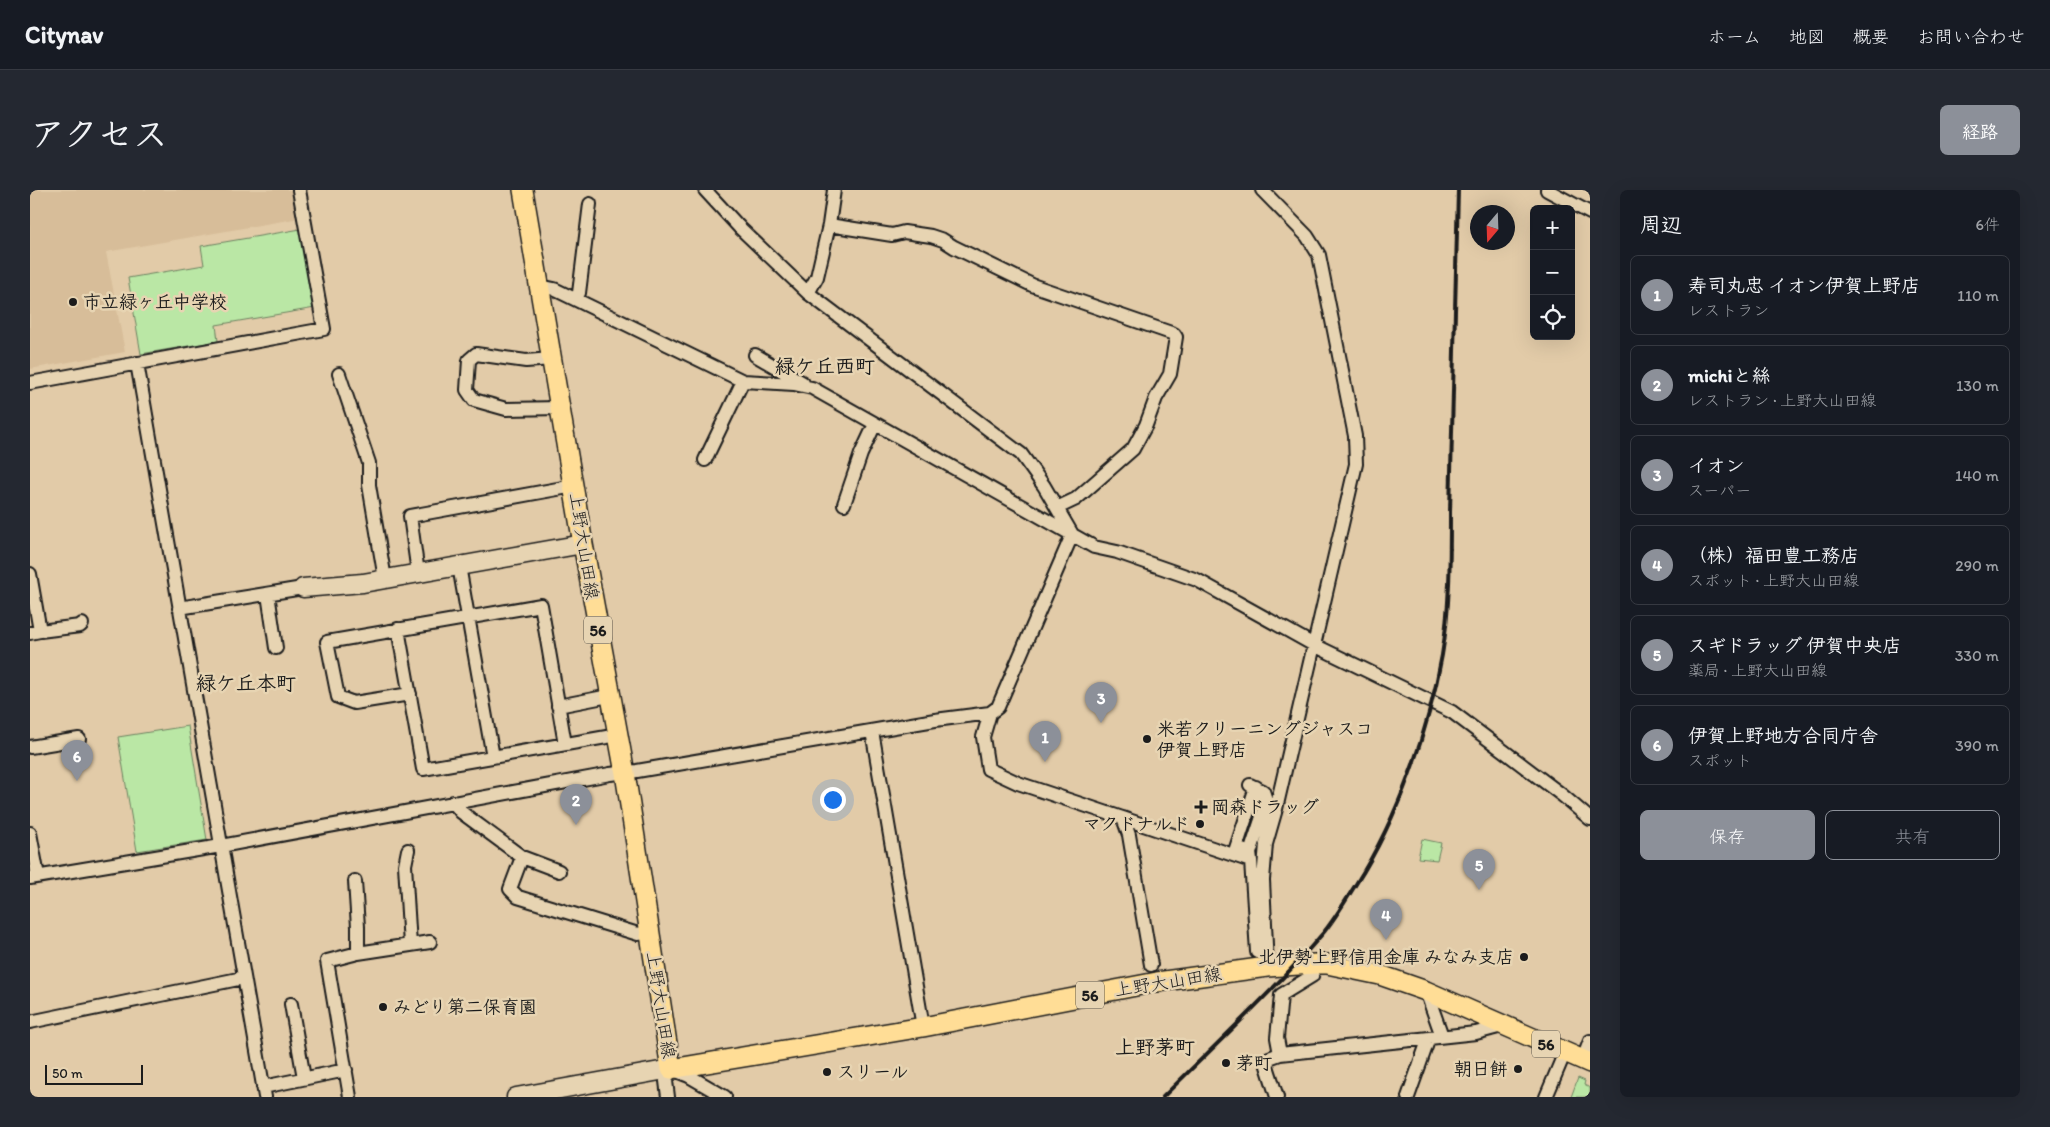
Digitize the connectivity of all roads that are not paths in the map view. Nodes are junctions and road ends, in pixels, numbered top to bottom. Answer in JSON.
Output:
{"nodes":[{"id":1,"x":299,"y":190,"type":"edge"},
{"id":2,"x":523,"y":190,"type":"edge"},
{"id":3,"x":705,"y":190,"type":"edge"},
{"id":4,"x":834,"y":190,"type":"edge"},
{"id":5,"x":1262,"y":190,"type":"edge"},
{"id":6,"x":1547,"y":190,"type":"edge"},
{"id":7,"x":590,"y":204,"type":"dead end"},
{"id":8,"x":1590,"y":213,"type":"edge"},
{"id":9,"x":829,"y":225,"type":"junction"},
{"id":10,"x":540,"y":286,"type":"junction"},
{"id":11,"x":808,"y":293,"type":"junction"},
{"id":12,"x":575,"y":299,"type":"junction"},
{"id":13,"x":755,"y":355,"type":"dead end"},
{"id":14,"x":552,"y":358,"type":"junction"},
{"id":15,"x":137,"y":363,"type":"junction"},
{"id":16,"x":338,"y":374,"type":"dead end"},
{"id":17,"x":743,"y":381,"type":"junction"},
{"id":18,"x":30,"y":383,"type":"edge"},
{"id":19,"x":812,"y":388,"type":"junction"},
{"id":20,"x":560,"y":408,"type":"junction"},
{"id":21,"x":875,"y":424,"type":"junction"},
{"id":22,"x":705,"y":460,"type":"dead end"},
{"id":23,"x":574,"y":486,"type":"junction"},
{"id":24,"x":844,"y":504,"type":"dead end"},
{"id":25,"x":1057,"y":508,"type":"junction"},
{"id":26,"x":1072,"y":535,"type":"junction"},
{"id":27,"x":583,"y":544,"type":"junction"},
{"id":28,"x":459,"y":566,"type":"junction"},
{"id":29,"x":418,"y":573,"type":"junction"},
{"id":30,"x":30,"y":574,"type":"edge"},
{"id":31,"x":385,"y":579,"type":"junction"},
{"id":32,"x":303,"y":588,"type":"joint"},
{"id":33,"x":268,"y":594,"type":"junction"},
{"id":34,"x":179,"y":608,"type":"junction"},
{"id":35,"x":468,"y":617,"type":"junction"},
{"id":36,"x":82,"y":624,"type":"dead end"},
{"id":37,"x":398,"y":629,"type":"junction"},
{"id":38,"x":35,"y":632,"type":"edge"},
{"id":39,"x":1314,"y":645,"type":"junction"},
{"id":40,"x":276,"y":648,"type":"dead end"},
{"id":41,"x":410,"y":694,"type":"junction"},
{"id":42,"x":610,"y":696,"type":"junction"},
{"id":43,"x":558,"y":706,"type":"junction"},
{"id":44,"x":990,"y":713,"type":"junction"},
{"id":45,"x":872,"y":731,"type":"junction"},
{"id":46,"x":618,"y":735,"type":"junction"},
{"id":47,"x":79,"y":739,"type":"dead end"},
{"id":48,"x":564,"y":744,"type":"junction"},
{"id":49,"x":30,"y":747,"type":"edge"},
{"id":50,"x":493,"y":757,"type":"junction"},
{"id":51,"x":625,"y":773,"type":"junction"},
{"id":52,"x":453,"y":802,"type":"junction"},
{"id":53,"x":1123,"y":818,"type":"junction"},
{"id":54,"x":1590,"y":819,"type":"edge"},
{"id":55,"x":30,"y":833,"type":"edge"},
{"id":56,"x":220,"y":846,"type":"junction"},
{"id":57,"x":408,"y":850,"type":"dead end"},
{"id":58,"x":522,"y":857,"type":"junction"},
{"id":59,"x":1251,"y":857,"type":"junction"},
{"id":60,"x":559,"y":871,"type":"dead end"},
{"id":61,"x":34,"y":877,"type":"edge"},
{"id":62,"x":355,"y":881,"type":"dead end"},
{"id":63,"x":649,"y":932,"type":"junction"},
{"id":64,"x":430,"y":942,"type":"dead end"},
{"id":65,"x":410,"y":945,"type":"junction"},
{"id":66,"x":358,"y":953,"type":"junction"},
{"id":67,"x":1262,"y":960,"type":"junction"},
{"id":68,"x":1315,"y":964,"type":"junction"},
{"id":69,"x":1151,"y":965,"type":"dead end"},
{"id":70,"x":243,"y":978,"type":"junction"},
{"id":71,"x":1426,"y":991,"type":"junction"},
{"id":72,"x":291,"y":1004,"type":"dead end"},
{"id":73,"x":30,"y":1022,"type":"edge"},
{"id":74,"x":1502,"y":1026,"type":"junction"},
{"id":75,"x":923,"y":1027,"type":"junction"},
{"id":76,"x":1436,"y":1037,"type":"junction"},
{"id":77,"x":1590,"y":1041,"type":"edge"},
{"id":78,"x":1565,"y":1052,"type":"junction"},
{"id":79,"x":1280,"y":1054,"type":"junction"},
{"id":80,"x":1587,"y":1061,"type":"edge"},
{"id":81,"x":671,"y":1069,"type":"junction"},
{"id":82,"x":346,"y":1070,"type":"junction"},
{"id":83,"x":304,"y":1078,"type":"junction"},
{"id":84,"x":264,"y":1092,"type":"edge"},
{"id":85,"x":350,"y":1097,"type":"edge"},
{"id":86,"x":516,"y":1097,"type":"edge"},
{"id":87,"x":668,"y":1097,"type":"edge"},
{"id":88,"x":725,"y":1097,"type":"edge"},
{"id":89,"x":1277,"y":1097,"type":"edge"},
{"id":90,"x":1408,"y":1097,"type":"edge"},
{"id":91,"x":1546,"y":1097,"type":"edge"}],
"edges":[{"from":1,"to":15,"type":"street"},
{"from":2,"to":10,"type":"main road","name":"上野大山田線","number":"56"},
{"from":3,"to":11,"type":"street"},
{"from":4,"to":9,"type":"street"},
{"from":5,"to":39,"type":"street"},
{"from":6,"to":8,"type":"street"},
{"from":7,"to":12,"type":"street"},
{"from":9,"to":11,"type":"street"},
{"from":9,"to":25,"type":"street"},
{"from":10,"to":12,"type":"street"},
{"from":10,"to":14,"type":"main road","name":"上野大山田線","number":"56"},
{"from":11,"to":25,"type":"street"},
{"from":12,"to":17,"type":"street"},
{"from":13,"to":19,"type":"street"},
{"from":14,"to":20,"type":"main road","name":"上野大山田線","number":"56"},
{"from":14,"to":20,"type":"street"},
{"from":15,"to":18,"type":"street"},
{"from":15,"to":34,"type":"street"},
{"from":16,"to":31,"type":"street"},
{"from":17,"to":19,"type":"street"},
{"from":17,"to":22,"type":"street"},
{"from":19,"to":21,"type":"street"},
{"from":20,"to":23,"type":"main road","name":"上野大山田線","number":"56"},
{"from":21,"to":24,"type":"street"},
{"from":21,"to":26,"type":"street"},
{"from":23,"to":27,"type":"main road","name":"上野大山田線","number":"56"},
{"from":23,"to":29,"type":"street"},
{"from":25,"to":26,"type":"street"},
{"from":26,"to":39,"type":"street"},
{"from":26,"to":44,"type":"street"},
{"from":27,"to":28,"type":"street"},
{"from":27,"to":42,"type":"main road","name":"上野大山田線","number":"56"},
{"from":28,"to":29,"type":"street"},
{"from":28,"to":35,"type":"street"},
{"from":29,"to":31,"type":"street"},
{"from":30,"to":38,"type":"street"},
{"from":31,"to":32,"type":"street"},
{"from":32,"to":33,"type":"street"},
{"from":33,"to":34,"type":"street"},
{"from":33,"to":40,"type":"street"},
{"from":34,"to":56,"type":"street"},
{"from":35,"to":37,"type":"street"},
{"from":35,"to":43,"type":"street"},
{"from":35,"to":50,"type":"street"},
{"from":36,"to":38,"type":"street"},
{"from":37,"to":41,"type":"street"},
{"from":37,"to":41,"type":"street"},
{"from":39,"to":54,"type":"street"},
{"from":39,"to":67,"type":"street"},
{"from":41,"to":50,"type":"street"},
{"from":42,"to":43,"type":"street"},
{"from":42,"to":46,"type":"main road","name":"上野大山田線","number":"56"},
{"from":43,"to":48,"type":"street"},
{"from":44,"to":45,"type":"street"},
{"from":44,"to":53,"type":"street"},
{"from":45,"to":51,"type":"street"},
{"from":45,"to":75,"type":"street"},
{"from":46,"to":48,"type":"street"},
{"from":46,"to":51,"type":"main road","name":"上野大山田線","number":"56"},
{"from":47,"to":49,"type":"street"},
{"from":48,"to":50,"type":"street"},
{"from":51,"to":52,"type":"street"},
{"from":51,"to":63,"type":"main road","name":"上野大山田線","number":"56"},
{"from":52,"to":56,"type":"street"},
{"from":52,"to":58,"type":"street"},
{"from":53,"to":59,"type":"street"},
{"from":53,"to":69,"type":"street"},
{"from":55,"to":61,"type":"street"},
{"from":56,"to":61,"type":"street"},
{"from":56,"to":70,"type":"street"},
{"from":57,"to":65,"type":"street"},
{"from":58,"to":60,"type":"street"},
{"from":58,"to":63,"type":"street"},
{"from":59,"to":59,"type":"street"},
{"from":59,"to":67,"type":"street"},
{"from":62,"to":66,"type":"street"},
{"from":63,"to":81,"type":"main road","name":"上野大山田線","number":"56"},
{"from":64,"to":65,"type":"street"},
{"from":65,"to":66,"type":"street"},
{"from":66,"to":82,"type":"street"},
{"from":67,"to":68,"type":"main road","name":"上野大山田線","number":"56"},
{"from":67,"to":75,"type":"main road","name":"上野大山田線","number":"56"},
{"from":68,"to":71,"type":"main road","name":"上野大山田線","number":"56"},
{"from":68,"to":79,"type":"street"},
{"from":70,"to":73,"type":"street"},
{"from":70,"to":84,"type":"street"},
{"from":71,"to":74,"type":"main road","name":"上野大山田線","number":"56"},
{"from":71,"to":76,"type":"street"},
{"from":72,"to":83,"type":"street"},
{"from":74,"to":76,"type":"street"},
{"from":74,"to":78,"type":"main road","number":"56"},
{"from":75,"to":81,"type":"main road","name":"上野大山田線","number":"56"},
{"from":76,"to":79,"type":"street"},
{"from":76,"to":90,"type":"street"},
{"from":77,"to":80,"type":"street"},
{"from":78,"to":80,"type":"main road","number":"56"},
{"from":78,"to":91,"type":"street"},
{"from":79,"to":89,"type":"street"},
{"from":81,"to":86,"type":"street"},
{"from":81,"to":87,"type":"street"},
{"from":81,"to":88,"type":"street"},
{"from":82,"to":83,"type":"street"},
{"from":82,"to":85,"type":"street"},
{"from":83,"to":84,"type":"street"}]}
